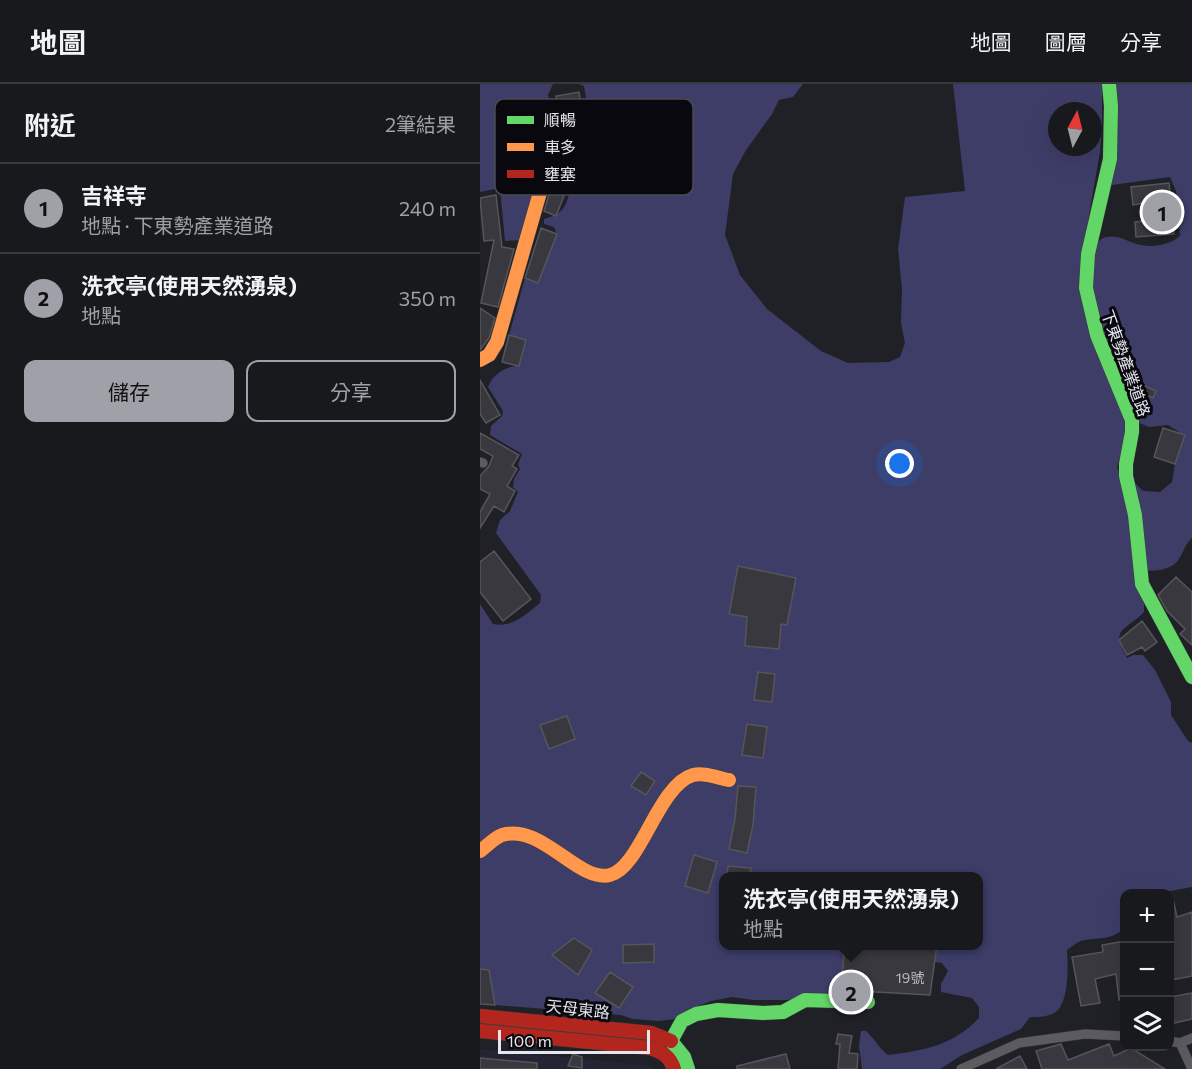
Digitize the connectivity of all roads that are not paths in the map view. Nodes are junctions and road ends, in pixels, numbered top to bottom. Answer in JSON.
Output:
{"nodes":[{"id":1,"x":1108,"y":84,"type":"edge"},
{"id":2,"x":539,"y":195,"type":"edge"},
{"id":3,"x":480,"y":360,"type":"edge"},
{"id":4,"x":1192,"y":677,"type":"edge"},
{"id":5,"x":729,"y":780,"type":"dead end"},
{"id":6,"x":480,"y":851,"type":"edge"},
{"id":7,"x":868,"y":1002,"type":"dead end"},
{"id":8,"x":480,"y":1016,"type":"edge"},
{"id":9,"x":480,"y":1031,"type":"edge"},
{"id":10,"x":1120,"y":1036,"type":"edge"},
{"id":11,"x":1192,"y":1038,"type":"edge"},
{"id":12,"x":1175,"y":1042,"type":"edge"},
{"id":13,"x":668,"y":1046,"type":"junction"},
{"id":14,"x":674,"y":1069,"type":"edge"},
{"id":15,"x":688,"y":1069,"type":"edge"},
{"id":16,"x":961,"y":1069,"type":"edge"},
{"id":17,"x":1192,"y":1069,"type":"edge"}],
"edges":[{"from":1,"to":4,"type":"street","name":"下東勢產業道路"},
{"from":2,"to":3,"type":"street"},
{"from":5,"to":6,"type":"street"},
{"from":7,"to":13,"type":"street"},
{"from":8,"to":13,"type":"street","name":"天母東路"},
{"from":9,"to":13,"type":"street","name":"天母東路"},
{"from":10,"to":16,"type":"street"},
{"from":11,"to":12,"type":"street"},
{"from":12,"to":17,"type":"street"},
{"from":13,"to":14,"type":"street"},
{"from":13,"to":15,"type":"street"}]}
